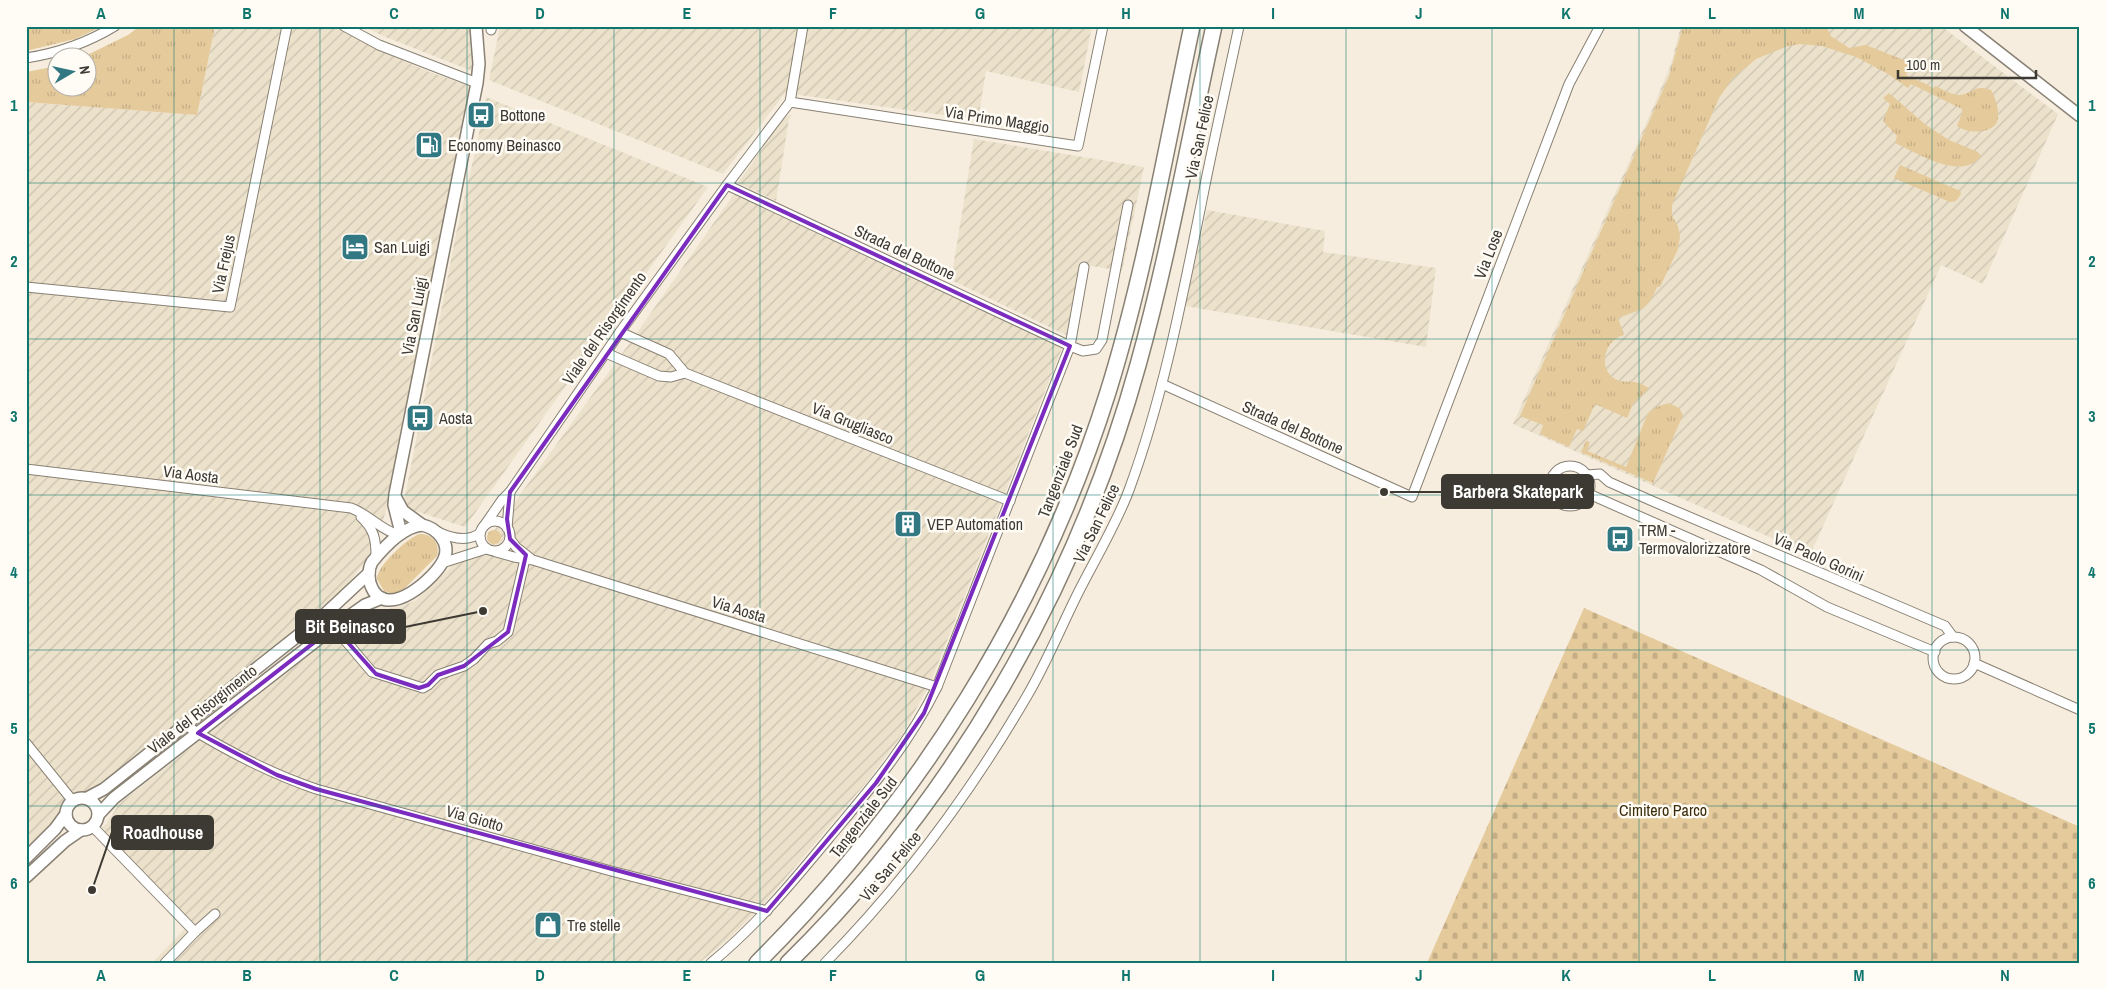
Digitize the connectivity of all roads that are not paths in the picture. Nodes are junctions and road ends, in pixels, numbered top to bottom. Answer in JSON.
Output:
{"nodes":[{"id":1,"x":115,"y":26,"type":"edge"},
{"id":2,"x":287,"y":26,"type":"edge"},
{"id":3,"x":344,"y":26,"type":"edge"},
{"id":4,"x":476,"y":26,"type":"edge"},
{"id":5,"x":803,"y":26,"type":"edge"},
{"id":6,"x":1103,"y":26,"type":"edge"},
{"id":7,"x":1192,"y":26,"type":"edge"},
{"id":8,"x":1214,"y":26,"type":"edge"},
{"id":9,"x":1239,"y":26,"type":"edge"},
{"id":10,"x":1600,"y":26,"type":"edge"},
{"id":11,"x":1965,"y":26,"type":"edge"},
{"id":12,"x":26,"y":58,"type":"edge"},
{"id":13,"x":477,"y":83,"type":"junction"},
{"id":14,"x":790,"y":102,"type":"junction"},
{"id":15,"x":2080,"y":116,"type":"edge"},
{"id":16,"x":726,"y":185,"type":"junction"},
{"id":17,"x":1128,"y":205,"type":"dead end"},
{"id":18,"x":1084,"y":267,"type":"dead end"},
{"id":19,"x":26,"y":287,"type":"edge"},
{"id":20,"x":620,"y":332,"type":"junction"},
{"id":21,"x":1070,"y":346,"type":"junction"},
{"id":22,"x":606,"y":352,"type":"junction"},
{"id":23,"x":685,"y":373,"type":"junction"},
{"id":24,"x":1162,"y":384,"type":"junction"},
{"id":25,"x":26,"y":469,"type":"edge"},
{"id":26,"x":1587,"y":475,"type":"junction"},
{"id":27,"x":510,"y":492,"type":"junction"},
{"id":28,"x":395,"y":494,"type":"junction"},
{"id":29,"x":1589,"y":494,"type":"junction"},
{"id":30,"x":1412,"y":497,"type":"joint"},
{"id":31,"x":1010,"y":501,"type":"junction"},
{"id":32,"x":351,"y":508,"type":"junction"},
{"id":33,"x":422,"y":525,"type":"junction"},
{"id":34,"x":507,"y":528,"type":"junction"},
{"id":35,"x":482,"y":530,"type":"junction"},
{"id":36,"x":437,"y":532,"type":"junction"},
{"id":37,"x":400,"y":534,"type":"junction"},
{"id":38,"x":510,"y":539,"type":"junction"},
{"id":39,"x":486,"y":549,"type":"junction"},
{"id":40,"x":496,"y":552,"type":"junction"},
{"id":41,"x":376,"y":556,"type":"junction"},
{"id":42,"x":529,"y":560,"type":"junction"},
{"id":43,"x":442,"y":563,"type":"junction"},
{"id":44,"x":369,"y":573,"type":"junction"},
{"id":45,"x":382,"y":598,"type":"junction"},
{"id":46,"x":317,"y":620,"type":"junction"},
{"id":47,"x":330,"y":629,"type":"junction"},
{"id":48,"x":1953,"y":637,"type":"junction"},
{"id":49,"x":1934,"y":652,"type":"junction"},
{"id":50,"x":1974,"y":664,"type":"junction"},
{"id":51,"x":244,"y":678,"type":"junction"},
{"id":52,"x":937,"y":687,"type":"junction"},
{"id":53,"x":253,"y":690,"type":"junction"},
{"id":54,"x":2080,"y":710,"type":"edge"},
{"id":55,"x":185,"y":725,"type":"junction"},
{"id":56,"x":198,"y":732,"type":"junction"},
{"id":57,"x":26,"y":743,"type":"edge"},
{"id":58,"x":87,"y":798,"type":"junction"},
{"id":59,"x":72,"y":800,"type":"junction"},
{"id":60,"x":66,"y":814,"type":"junction"},
{"id":61,"x":99,"y":814,"type":"junction"},
{"id":62,"x":87,"y":828,"type":"junction"},
{"id":63,"x":26,"y":858,"type":"edge"},
{"id":64,"x":26,"y":877,"type":"edge"},
{"id":65,"x":767,"y":911,"type":"junction"},
{"id":66,"x":215,"y":914,"type":"dead end"},
{"id":67,"x":195,"y":932,"type":"junction"},
{"id":68,"x":165,"y":963,"type":"edge"},
{"id":69,"x":711,"y":963,"type":"edge"},
{"id":70,"x":757,"y":963,"type":"edge"},
{"id":71,"x":788,"y":963,"type":"edge"},
{"id":72,"x":824,"y":963,"type":"edge"}],
"edges":[{"from":1,"to":12,"type":"street"},
{"from":2,"to":19,"type":"street","name":"Via Frejus"},
{"from":3,"to":13,"type":"street"},
{"from":4,"to":13,"type":"street","name":"Via San Luigi"},
{"from":5,"to":14,"type":"street"},
{"from":6,"to":14,"type":"street","name":"Via Primo Maggio"},
{"from":7,"to":70,"type":"highway","name":"Tangenziale Sud"},
{"from":8,"to":71,"type":"highway"},
{"from":9,"to":24,"type":"street","name":"Via San Felice"},
{"from":10,"to":30,"type":"street","name":"Via Lose"},
{"from":11,"to":15,"type":"street"},
{"from":13,"to":28,"type":"street","name":"Via San Luigi"},
{"from":14,"to":16,"type":"street"},
{"from":16,"to":20,"type":"street","name":"Viale del Risorgimento"},
{"from":16,"to":21,"type":"street","name":"Strada del Bottone"},
{"from":17,"to":21,"type":"street","name":"Strada del Bottone"},
{"from":18,"to":21,"type":"street"},
{"from":20,"to":22,"type":"street","name":"Viale del Risorgimento"},
{"from":20,"to":23,"type":"street","name":"Via Grugliasco"},
{"from":21,"to":31,"type":"street"},
{"from":22,"to":23,"type":"street","name":"Via Grugliasco"},
{"from":22,"to":27,"type":"street","name":"Viale del Risorgimento"},
{"from":23,"to":31,"type":"street","name":"Via Grugliasco"},
{"from":24,"to":30,"type":"street","name":"Strada del Bottone"},
{"from":24,"to":72,"type":"street","name":"Via San Felice"},
{"from":25,"to":32,"type":"street","name":"Via Aosta"},
{"from":26,"to":29,"type":"street"},
{"from":26,"to":29,"type":"street"},
{"from":26,"to":48,"type":"street","name":"Via Paolo Gorini"},
{"from":27,"to":34,"type":"street","name":"Viale del Risorgimento"},
{"from":27,"to":35,"type":"street","name":"Viale del Risorgimento"},
{"from":28,"to":33,"type":"street"},
{"from":28,"to":37,"type":"street","name":"Via San Luigi"},
{"from":29,"to":49,"type":"street"},
{"from":31,"to":52,"type":"street"},
{"from":32,"to":37,"type":"street","name":"Via Aosta"},
{"from":32,"to":41,"type":"street"},
{"from":33,"to":36,"type":"street"},
{"from":33,"to":37,"type":"street","name":"Viale del Risorgimento"},
{"from":34,"to":35,"type":"street"},
{"from":34,"to":38,"type":"street","name":"Viale del Risorgimento"},
{"from":35,"to":36,"type":"street"},
{"from":35,"to":39,"type":"street"},
{"from":36,"to":43,"type":"street"},
{"from":37,"to":41,"type":"street","name":"Viale del Risorgimento"},
{"from":38,"to":40,"type":"street"},
{"from":38,"to":42,"type":"street","name":"Via Aosta"},
{"from":39,"to":40,"type":"street"},
{"from":39,"to":43,"type":"street","name":"Viale del Risorgimento"},
{"from":40,"to":42,"type":"street","name":"Via Aosta"},
{"from":41,"to":44,"type":"street","name":"Viale del Risorgimento"},
{"from":42,"to":47,"type":"street"},
{"from":42,"to":52,"type":"street","name":"Via Aosta"},
{"from":43,"to":45,"type":"street","name":"Viale del Risorgimento"},
{"from":44,"to":45,"type":"street"},
{"from":44,"to":46,"type":"street","name":"Viale del Risorgimento"},
{"from":45,"to":47,"type":"street","name":"Viale del Risorgimento"},
{"from":46,"to":47,"type":"street"},
{"from":46,"to":51,"type":"street","name":"Viale del Risorgimento"},
{"from":47,"to":53,"type":"street","name":"Viale del Risorgimento"},
{"from":48,"to":49,"type":"street"},
{"from":48,"to":50,"type":"street","name":"Via Paolo Gorini"},
{"from":49,"to":50,"type":"street"},
{"from":50,"to":54,"type":"street"},
{"from":51,"to":53,"type":"street"},
{"from":51,"to":55,"type":"street","name":"Viale del Risorgimento"},
{"from":52,"to":65,"type":"street"},
{"from":53,"to":56,"type":"street","name":"Viale del Risorgimento"},
{"from":55,"to":56,"type":"street","name":"Via Giotto"},
{"from":55,"to":58,"type":"street","name":"Viale del Risorgimento"},
{"from":56,"to":61,"type":"street","name":"Viale del Risorgimento"},
{"from":56,"to":65,"type":"street","name":"Via Giotto"},
{"from":57,"to":59,"type":"street"},
{"from":58,"to":59,"type":"street"},
{"from":58,"to":61,"type":"street"},
{"from":59,"to":60,"type":"street"},
{"from":60,"to":62,"type":"street"},
{"from":60,"to":63,"type":"street"},
{"from":61,"to":62,"type":"street"},
{"from":62,"to":64,"type":"street"},
{"from":62,"to":67,"type":"street"},
{"from":65,"to":69,"type":"street"},
{"from":66,"to":67,"type":"street"},
{"from":67,"to":68,"type":"street"}]}
